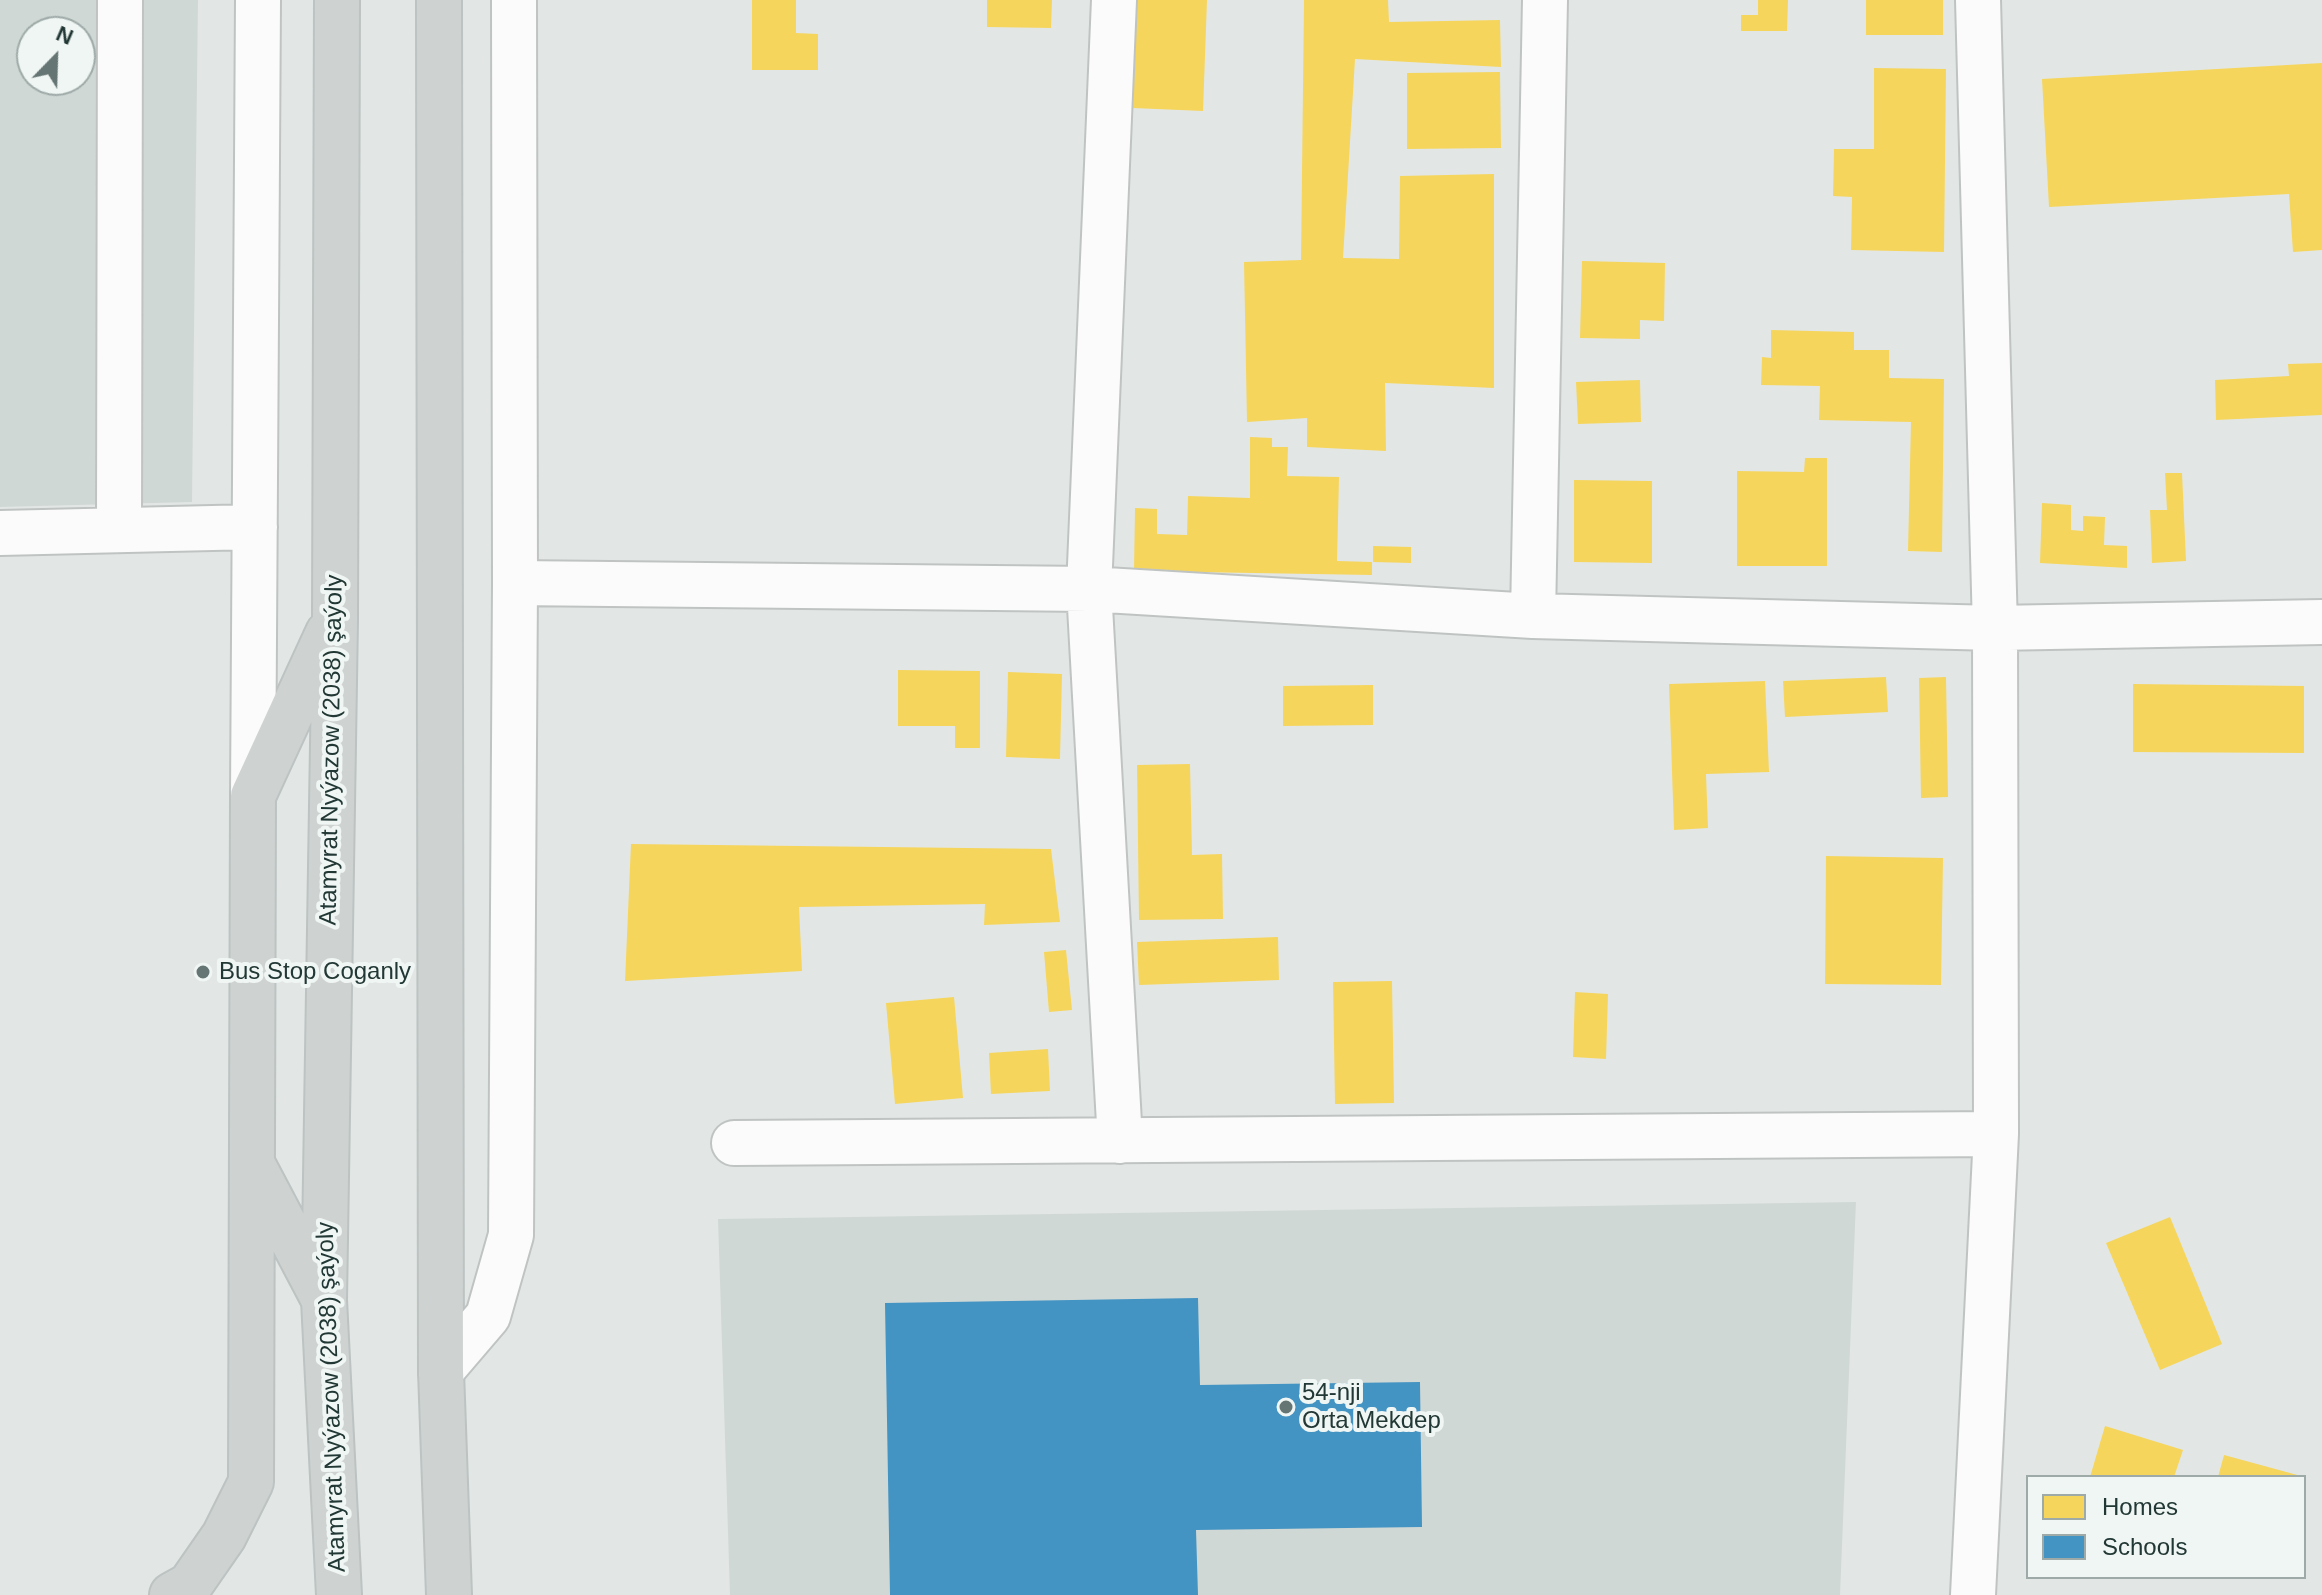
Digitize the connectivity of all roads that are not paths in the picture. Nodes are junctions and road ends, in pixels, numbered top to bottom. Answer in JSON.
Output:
{"nodes":[{"id":1,"x":120,"y":0,"type":"edge"},
{"id":2,"x":258,"y":0,"type":"edge"},
{"id":3,"x":337,"y":0,"type":"edge"},
{"id":4,"x":439,"y":0,"type":"edge"},
{"id":5,"x":514,"y":0,"type":"edge"},
{"id":6,"x":1114,"y":0,"type":"edge"},
{"id":7,"x":1545,"y":0,"type":"edge"},
{"id":8,"x":1978,"y":0,"type":"edge"},
{"id":9,"x":255,"y":527,"type":"junction"},
{"id":10,"x":119,"y":528,"type":"junction"},
{"id":11,"x":0,"y":533,"type":"edge"},
{"id":12,"x":515,"y":583,"type":"junction"},
{"id":13,"x":1089,"y":589,"type":"junction"},
{"id":14,"x":1533,"y":616,"type":"junction"},
{"id":15,"x":335,"y":620,"type":"junction"},
{"id":16,"x":2322,"y":622,"type":"edge"},
{"id":17,"x":1995,"y":628,"type":"junction"},
{"id":18,"x":253,"y":796,"type":"junction"},
{"id":19,"x":1996,"y":1134,"type":"junction"},
{"id":20,"x":1120,"y":1141,"type":"junction"},
{"id":21,"x":734,"y":1143,"type":"dead end"},
{"id":22,"x":252,"y":1163,"type":"junction"},
{"id":23,"x":324,"y":1300,"type":"junction"},
{"id":24,"x":441,"y":1371,"type":"junction"},
{"id":25,"x":172,"y":1595,"type":"edge"},
{"id":26,"x":339,"y":1595,"type":"edge"},
{"id":27,"x":449,"y":1595,"type":"edge"},
{"id":28,"x":1973,"y":1595,"type":"edge"}],
"edges":[{"from":1,"to":10,"type":"street"},
{"from":2,"to":9,"type":"street"},
{"from":3,"to":15,"type":"main road","name":"Atamyrat Nyýazow (2038) şaýoly"},
{"from":4,"to":24,"type":"main road"},
{"from":5,"to":12,"type":"street"},
{"from":6,"to":13,"type":"street"},
{"from":7,"to":14,"type":"street"},
{"from":8,"to":17,"type":"street"},
{"from":9,"to":10,"type":"street"},
{"from":9,"to":18,"type":"street"},
{"from":10,"to":11,"type":"street"},
{"from":12,"to":13,"type":"street"},
{"from":12,"to":24,"type":"street"},
{"from":13,"to":14,"type":"street"},
{"from":13,"to":20,"type":"street"},
{"from":14,"to":17,"type":"street"},
{"from":15,"to":18,"type":"main road"},
{"from":15,"to":23,"type":"main road","name":"Atamyrat Nyýazow (2038) şaýoly"},
{"from":16,"to":17,"type":"street"},
{"from":17,"to":19,"type":"street"},
{"from":18,"to":22,"type":"main road"},
{"from":19,"to":20,"type":"street"},
{"from":19,"to":28,"type":"street"},
{"from":20,"to":21,"type":"street"},
{"from":22,"to":23,"type":"main road"},
{"from":22,"to":25,"type":"main road"},
{"from":23,"to":26,"type":"main road","name":"Atamyrat Nyýazow (2038) şaýoly"},
{"from":24,"to":27,"type":"main road"}]}
